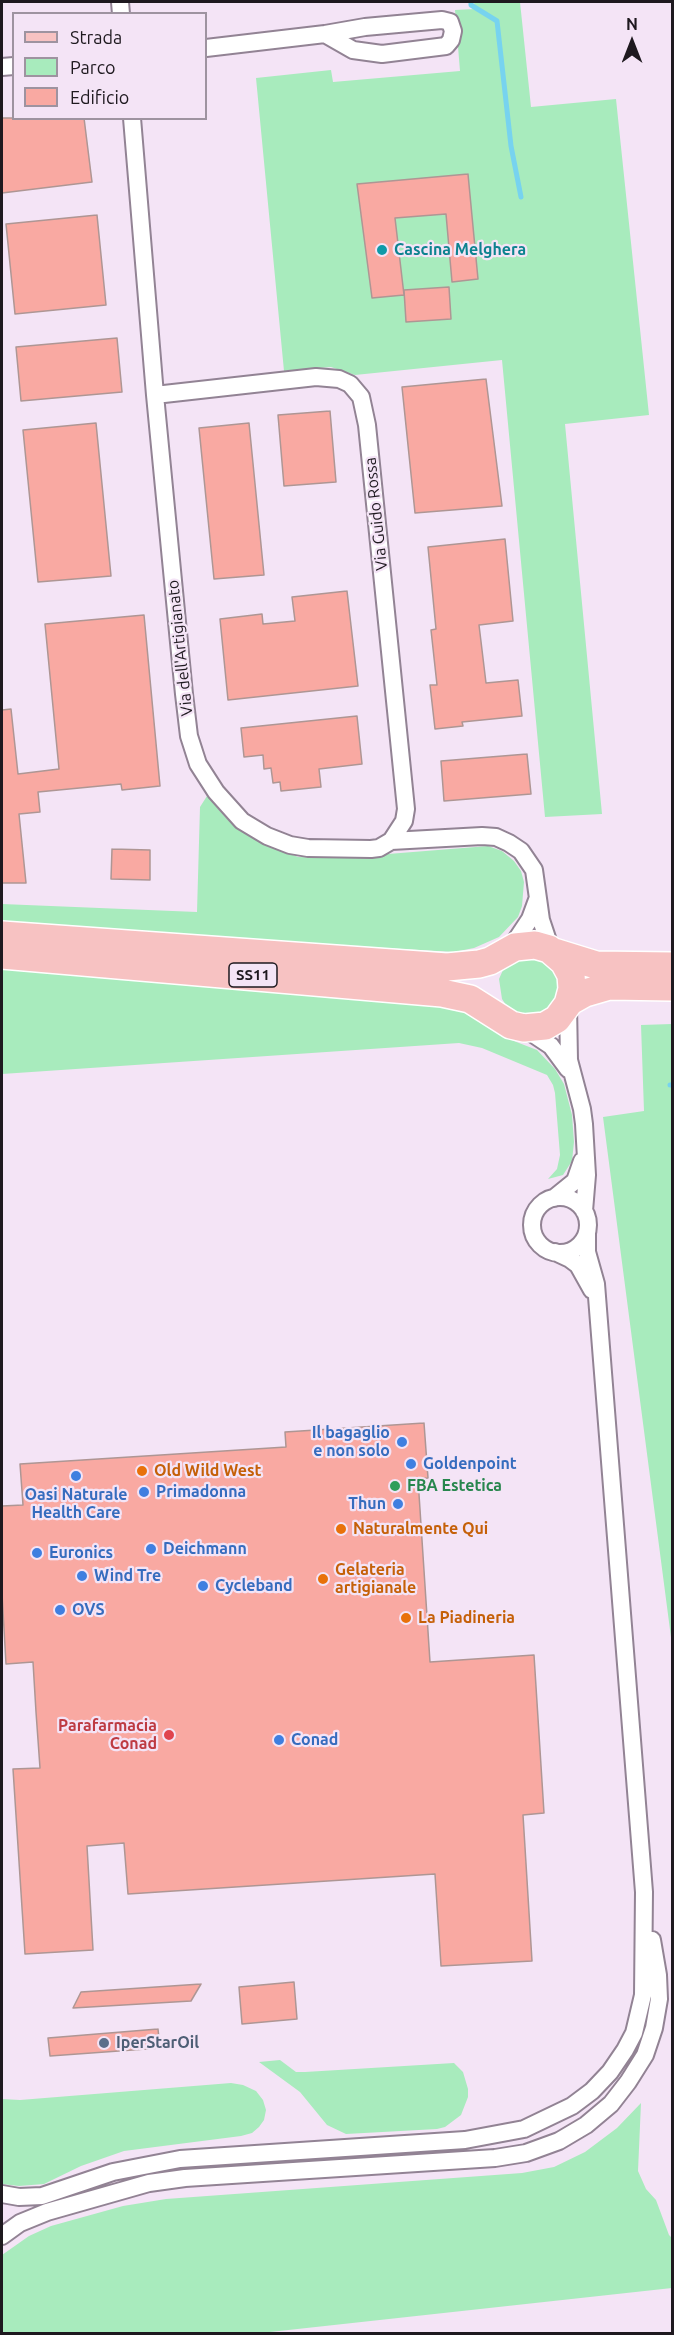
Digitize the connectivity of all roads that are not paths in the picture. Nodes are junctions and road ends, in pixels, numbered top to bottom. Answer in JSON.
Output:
{"nodes":[{"id":1,"x":325,"y":34,"type":"junction"},
{"id":2,"x":207,"y":48,"type":"edge"},
{"id":3,"x":132,"y":120,"type":"edge"},
{"id":4,"x":155,"y":395,"type":"junction"},
{"id":5,"x":391,"y":841,"type":"junction"},
{"id":6,"x":537,"y":897,"type":"junction"},
{"id":7,"x":2,"y":935,"type":"edge"},
{"id":8,"x":553,"y":951,"type":"junction"},
{"id":9,"x":506,"y":952,"type":"junction"},
{"id":10,"x":2,"y":955,"type":"edge"},
{"id":11,"x":672,"y":966,"type":"edge"},
{"id":12,"x":672,"y":987,"type":"edge"},
{"id":13,"x":569,"y":1003,"type":"junction"},
{"id":14,"x":500,"y":1016,"type":"junction"},
{"id":15,"x":524,"y":1029,"type":"junction"},
{"id":16,"x":574,"y":1080,"type":"junction"},
{"id":17,"x":585,"y":1140,"type":"junction"},
{"id":18,"x":554,"y":1198,"type":"junction"},
{"id":19,"x":584,"y":1211,"type":"junction"},
{"id":20,"x":587,"y":1232,"type":"junction"},
{"id":21,"x":555,"y":1252,"type":"junction"},
{"id":22,"x":597,"y":1311,"type":"junction"},
{"id":23,"x":644,"y":1893,"type":"junction"},
{"id":24,"x":2,"y":2194,"type":"edge"},
{"id":25,"x":2,"y":2236,"type":"edge"}],
"edges":[{"from":1,"to":1,"type":"street"},
{"from":1,"to":2,"type":"street"},
{"from":3,"to":4,"type":"street","name":"Via dell'Artigianato"},
{"from":4,"to":5,"type":"street","name":"Via dell'Artigianato"},
{"from":4,"to":5,"type":"street","name":"Via Guido Rossa"},
{"from":5,"to":6,"type":"street","name":"Via dell'Artigianato"},
{"from":6,"to":8,"type":"street","name":"Via dell'Artigianato"},
{"from":6,"to":9,"type":"street"},
{"from":7,"to":9,"type":"main road","number":"SS11"},
{"from":8,"to":9,"type":"main road","number":"SS11"},
{"from":8,"to":11,"type":"main road","number":"SS11"},
{"from":8,"to":13,"type":"main road"},
{"from":9,"to":14,"type":"main road"},
{"from":10,"to":14,"type":"main road","number":"SS11"},
{"from":12,"to":13,"type":"main road"},
{"from":13,"to":15,"type":"main road"},
{"from":13,"to":16,"type":"street"},
{"from":14,"to":15,"type":"main road","number":"SS11"},
{"from":15,"to":16,"type":"street"},
{"from":16,"to":17,"type":"street"},
{"from":17,"to":18,"type":"street"},
{"from":17,"to":19,"type":"street"},
{"from":18,"to":19,"type":"street"},
{"from":18,"to":21,"type":"street"},
{"from":19,"to":20,"type":"street"},
{"from":20,"to":21,"type":"street"},
{"from":20,"to":22,"type":"street"},
{"from":21,"to":22,"type":"street"},
{"from":22,"to":23,"type":"street"},
{"from":23,"to":24,"type":"street"},
{"from":23,"to":25,"type":"street"}]}
